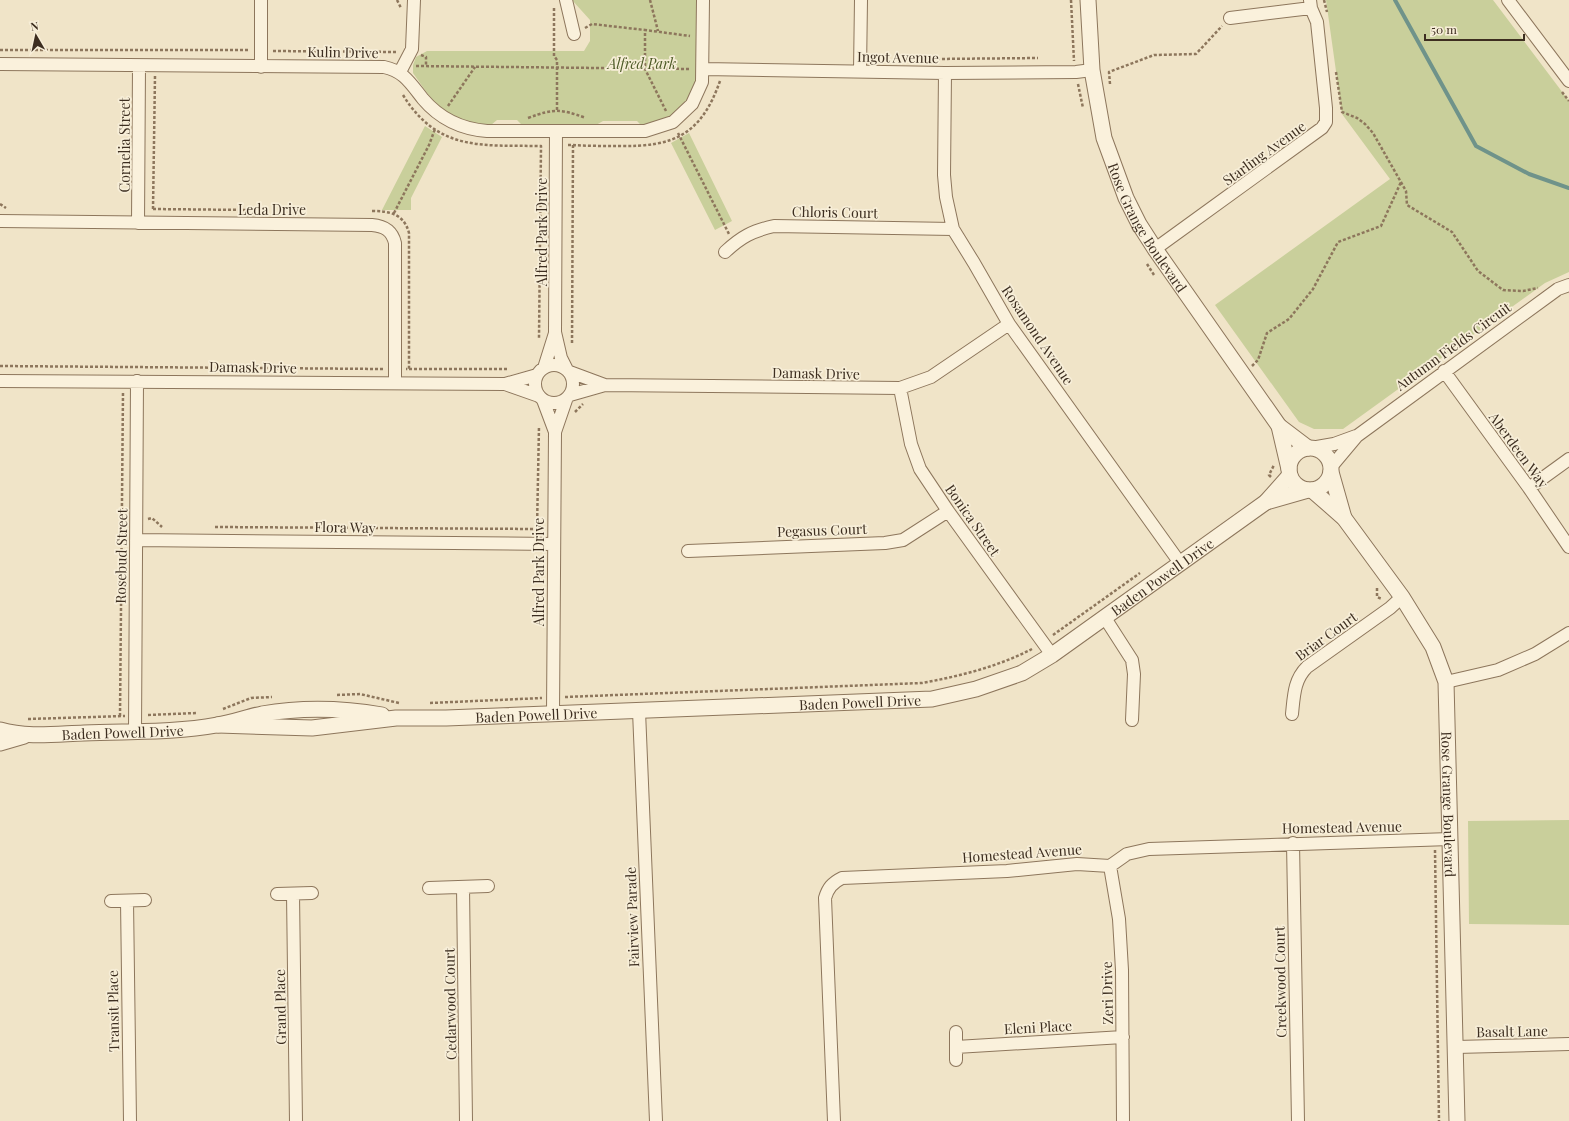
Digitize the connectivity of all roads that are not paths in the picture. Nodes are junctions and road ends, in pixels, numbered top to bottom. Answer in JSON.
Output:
{"nodes":[{"id":1,"x":261,"y":0,"type":"edge"},
{"id":2,"x":414,"y":0,"type":"edge"},
{"id":3,"x":566,"y":0,"type":"edge"},
{"id":4,"x":703,"y":0,"type":"edge"},
{"id":5,"x":861,"y":0,"type":"edge"},
{"id":6,"x":1088,"y":0,"type":"edge"},
{"id":7,"x":1508,"y":0,"type":"edge"},
{"id":8,"x":1310,"y":4,"type":"edge"},
{"id":9,"x":1230,"y":18,"type":"road end"},
{"id":10,"x":574,"y":34,"type":"road end"},
{"id":11,"x":0,"y":64,"type":"edge"},
{"id":12,"x":138,"y":66,"type":"junction"},
{"id":13,"x":261,"y":67,"type":"junction"},
{"id":14,"x":402,"y":69,"type":"junction"},
{"id":15,"x":703,"y":69,"type":"junction"},
{"id":16,"x":1092,"y":70,"type":"junction"},
{"id":17,"x":860,"y":71,"type":"junction"},
{"id":18,"x":945,"y":73,"type":"junction"},
{"id":19,"x":1569,"y":81,"type":"edge"},
{"id":20,"x":556,"y":131,"type":"junction"},
{"id":21,"x":0,"y":221,"type":"edge"},
{"id":22,"x":138,"y":223,"type":"junction"},
{"id":23,"x":953,"y":229,"type":"junction"},
{"id":24,"x":725,"y":252,"type":"dead end"},
{"id":25,"x":1150,"y":255,"type":"junction"},
{"id":26,"x":1569,"y":285,"type":"edge"},
{"id":27,"x":1009,"y":324,"type":"junction"},
{"id":28,"x":555,"y":332,"type":"junction"},
{"id":29,"x":568,"y":371,"type":"junction"},
{"id":30,"x":1444,"y":371,"type":"junction"},
{"id":31,"x":541,"y":372,"type":"junction"},
{"id":32,"x":0,"y":381,"type":"edge"},
{"id":33,"x":137,"y":381,"type":"junction"},
{"id":34,"x":394,"y":384,"type":"junction"},
{"id":35,"x":505,"y":384,"type":"junction"},
{"id":36,"x":605,"y":385,"type":"junction"},
{"id":37,"x":900,"y":388,"type":"junction"},
{"id":38,"x":541,"y":398,"type":"junction"},
{"id":39,"x":568,"y":398,"type":"junction"},
{"id":40,"x":1278,"y":426,"type":"junction"},
{"id":41,"x":555,"y":432,"type":"junction"},
{"id":42,"x":1358,"y":436,"type":"junction"},
{"id":43,"x":1309,"y":448,"type":"junction"},
{"id":44,"x":1569,"y":459,"type":"edge"},
{"id":45,"x":1331,"y":469,"type":"junction"},
{"id":46,"x":1290,"y":472,"type":"junction"},
{"id":47,"x":1529,"y":488,"type":"junction"},
{"id":48,"x":1310,"y":490,"type":"junction"},
{"id":49,"x":1266,"y":502,"type":"junction"},
{"id":50,"x":948,"y":511,"type":"junction"},
{"id":51,"x":1344,"y":518,"type":"junction"},
{"id":52,"x":136,"y":540,"type":"junction"},
{"id":53,"x":553,"y":544,"type":"junction"},
{"id":54,"x":1569,"y":547,"type":"edge"},
{"id":55,"x":688,"y":551,"type":"dead end"},
{"id":56,"x":1180,"y":563,"type":"junction"},
{"id":57,"x":1402,"y":597,"type":"junction"},
{"id":58,"x":1105,"y":618,"type":"junction"},
{"id":59,"x":1569,"y":632,"type":"edge"},
{"id":60,"x":1047,"y":649,"type":"junction"},
{"id":61,"x":1446,"y":682,"type":"junction"},
{"id":62,"x":312,"y":708,"type":"junction"},
{"id":63,"x":399,"y":711,"type":"junction"},
{"id":64,"x":639,"y":711,"type":"junction"},
{"id":65,"x":553,"y":714,"type":"junction"},
{"id":66,"x":1292,"y":714,"type":"dead end"},
{"id":67,"x":1132,"y":720,"type":"dead end"},
{"id":68,"x":218,"y":725,"type":"junction"},
{"id":69,"x":312,"y":728,"type":"junction"},
{"id":70,"x":0,"y":730,"type":"edge"},
{"id":71,"x":135,"y":731,"type":"junction"},
{"id":72,"x":27,"y":735,"type":"junction"},
{"id":73,"x":0,"y":743,"type":"edge"},
{"id":74,"x":1450,"y":839,"type":"junction"},
{"id":75,"x":1292,"y":843,"type":"junction"},
{"id":76,"x":1110,"y":866,"type":"junction"},
{"id":77,"x":488,"y":886,"type":"dead end"},
{"id":78,"x":463,"y":887,"type":"junction"},
{"id":79,"x":429,"y":888,"type":"dead end"},
{"id":80,"x":312,"y":893,"type":"dead end"},
{"id":81,"x":277,"y":894,"type":"dead end"},
{"id":82,"x":293,"y":894,"type":"junction"},
{"id":83,"x":145,"y":900,"type":"dead end"},
{"id":84,"x":127,"y":901,"type":"junction"},
{"id":85,"x":111,"y":902,"type":"dead end"},
{"id":86,"x":956,"y":1032,"type":"dead end"},
{"id":87,"x":1122,"y":1037,"type":"junction"},
{"id":88,"x":1569,"y":1044,"type":"edge"},
{"id":89,"x":956,"y":1046,"type":"junction"},
{"id":90,"x":1456,"y":1047,"type":"junction"},
{"id":91,"x":956,"y":1060,"type":"dead end"},
{"id":92,"x":130,"y":1121,"type":"edge"},
{"id":93,"x":296,"y":1121,"type":"edge"},
{"id":94,"x":466,"y":1121,"type":"edge"},
{"id":95,"x":656,"y":1121,"type":"edge"},
{"id":96,"x":834,"y":1121,"type":"edge"},
{"id":97,"x":1123,"y":1121,"type":"edge"},
{"id":98,"x":1298,"y":1121,"type":"edge"},
{"id":99,"x":1457,"y":1121,"type":"edge"}],
"edges":[{"from":1,"to":13,"type":"street"},
{"from":2,"to":14,"type":"street"},
{"from":3,"to":10,"type":"street"},
{"from":4,"to":15,"type":"street"},
{"from":5,"to":17,"type":"street"},
{"from":6,"to":16,"type":"street","name":"Rose Grange Boulevard"},
{"from":7,"to":19,"type":"street"},
{"from":8,"to":9,"type":"street"},
{"from":8,"to":25,"type":"street","name":"Starling Avenue"},
{"from":11,"to":12,"type":"street","name":"Kulin Drive"},
{"from":12,"to":13,"type":"street","name":"Kulin Drive"},
{"from":12,"to":22,"type":"street","name":"Cornelia Street"},
{"from":13,"to":14,"type":"street","name":"Kulin Drive"},
{"from":14,"to":20,"type":"street"},
{"from":15,"to":17,"type":"street","name":"Ingot Avenue"},
{"from":15,"to":20,"type":"street"},
{"from":16,"to":18,"type":"street","name":"Ingot Avenue"},
{"from":16,"to":25,"type":"street","name":"Rose Grange Boulevard"},
{"from":17,"to":18,"type":"street","name":"Ingot Avenue"},
{"from":18,"to":23,"type":"street","name":"Rosamond Avenue"},
{"from":20,"to":28,"type":"street","name":"Alfred Park Drive"},
{"from":21,"to":22,"type":"street","name":"Leda Drive"},
{"from":22,"to":34,"type":"street","name":"Leda Drive"},
{"from":23,"to":24,"type":"street","name":"Chloris Court"},
{"from":23,"to":27,"type":"street","name":"Rosamond Avenue"},
{"from":25,"to":40,"type":"street","name":"Rose Grange Boulevard"},
{"from":26,"to":30,"type":"street","name":"Autumn Fields Circuit"},
{"from":27,"to":37,"type":"street","name":"Damask Drive"},
{"from":27,"to":56,"type":"street","name":"Rosamond Avenue"},
{"from":28,"to":29,"type":"street","name":"Alfred Park Drive"},
{"from":28,"to":31,"type":"street","name":"Alfred Park Drive"},
{"from":29,"to":31,"type":"street"},
{"from":29,"to":36,"type":"street","name":"Damask Drive"},
{"from":29,"to":39,"type":"street"},
{"from":30,"to":42,"type":"street","name":"Autumn Fields Circuit"},
{"from":30,"to":47,"type":"street","name":"Aberdeen Way"},
{"from":31,"to":35,"type":"street","name":"Damask Drive"},
{"from":31,"to":38,"type":"street"},
{"from":32,"to":33,"type":"street","name":"Damask Drive"},
{"from":33,"to":34,"type":"street","name":"Damask Drive"},
{"from":33,"to":52,"type":"street","name":"Rosebud Street"},
{"from":34,"to":35,"type":"street","name":"Damask Drive"},
{"from":35,"to":38,"type":"street","name":"Damask Drive"},
{"from":36,"to":37,"type":"street","name":"Damask Drive"},
{"from":36,"to":39,"type":"street","name":"Damask Drive"},
{"from":37,"to":50,"type":"street","name":"Bonica Street"},
{"from":38,"to":39,"type":"street"},
{"from":38,"to":41,"type":"street","name":"Alfred Park Drive"},
{"from":39,"to":41,"type":"street","name":"Alfred Park Drive"},
{"from":40,"to":43,"type":"street","name":"Rose Grange Boulevard"},
{"from":40,"to":46,"type":"street","name":"Rose Grange Boulevard"},
{"from":41,"to":53,"type":"street","name":"Alfred Park Drive"},
{"from":42,"to":43,"type":"street","name":"Autumn Fields Circuit"},
{"from":42,"to":45,"type":"street","name":"Autumn Fields Circuit"},
{"from":43,"to":45,"type":"street"},
{"from":43,"to":46,"type":"street"},
{"from":44,"to":47,"type":"street"},
{"from":45,"to":48,"type":"street"},
{"from":45,"to":51,"type":"street","name":"Rose Grange Boulevard"},
{"from":46,"to":48,"type":"street"},
{"from":46,"to":49,"type":"street","name":"Baden Powell Drive"},
{"from":47,"to":54,"type":"street","name":"Aberdeen Way"},
{"from":48,"to":49,"type":"street","name":"Baden Powell Drive"},
{"from":48,"to":51,"type":"street","name":"Rose Grange Boulevard"},
{"from":49,"to":56,"type":"street","name":"Baden Powell Drive"},
{"from":50,"to":55,"type":"street","name":"Pegasus Court"},
{"from":50,"to":60,"type":"street","name":"Bonica Street"},
{"from":51,"to":57,"type":"street","name":"Rose Grange Boulevard"},
{"from":52,"to":53,"type":"street","name":"Flora Way"},
{"from":52,"to":71,"type":"street","name":"Rosebud Street"},
{"from":53,"to":65,"type":"street","name":"Alfred Park Drive"},
{"from":56,"to":58,"type":"street","name":"Baden Powell Drive"},
{"from":57,"to":61,"type":"street","name":"Rose Grange Boulevard"},
{"from":57,"to":66,"type":"street","name":"Briar Court"},
{"from":58,"to":60,"type":"street","name":"Baden Powell Drive"},
{"from":58,"to":67,"type":"street"},
{"from":59,"to":61,"type":"street"},
{"from":60,"to":64,"type":"street","name":"Baden Powell Drive"},
{"from":61,"to":74,"type":"street","name":"Rose Grange Boulevard"},
{"from":62,"to":63,"type":"street","name":"Baden Powell Drive"},
{"from":62,"to":68,"type":"street","name":"Baden Powell Drive"},
{"from":62,"to":69,"type":"street"},
{"from":63,"to":65,"type":"street","name":"Baden Powell Drive"},
{"from":63,"to":69,"type":"street","name":"Baden Powell Drive"},
{"from":64,"to":65,"type":"street","name":"Baden Powell Drive"},
{"from":64,"to":95,"type":"street","name":"Fairview Parade"},
{"from":68,"to":69,"type":"street","name":"Baden Powell Drive"},
{"from":68,"to":71,"type":"street","name":"Baden Powell Drive"},
{"from":70,"to":72,"type":"street","name":"Baden Powell Drive"},
{"from":71,"to":72,"type":"street","name":"Baden Powell Drive"},
{"from":72,"to":73,"type":"street","name":"Baden Powell Drive"},
{"from":74,"to":75,"type":"street","name":"Homestead Avenue"},
{"from":74,"to":90,"type":"street","name":"Rose Grange Boulevard"},
{"from":75,"to":76,"type":"street","name":"Homestead Avenue"},
{"from":75,"to":98,"type":"street","name":"Creekwood Court"},
{"from":76,"to":87,"type":"street","name":"Zeri Drive"},
{"from":76,"to":96,"type":"street","name":"Homestead Avenue"},
{"from":77,"to":78,"type":"street"},
{"from":78,"to":79,"type":"street"},
{"from":78,"to":94,"type":"street","name":"Cedarwood Court"},
{"from":80,"to":82,"type":"street"},
{"from":81,"to":82,"type":"street"},
{"from":82,"to":93,"type":"street","name":"Grand Place"},
{"from":83,"to":84,"type":"street"},
{"from":84,"to":85,"type":"street"},
{"from":84,"to":92,"type":"street","name":"Transit Place"},
{"from":86,"to":89,"type":"street"},
{"from":87,"to":89,"type":"street","name":"Eleni Place"},
{"from":87,"to":97,"type":"street","name":"Zeri Drive"},
{"from":88,"to":90,"type":"street","name":"Basalt Lane"},
{"from":89,"to":91,"type":"street"},
{"from":90,"to":99,"type":"street","name":"Rose Grange Boulevard"}]}
